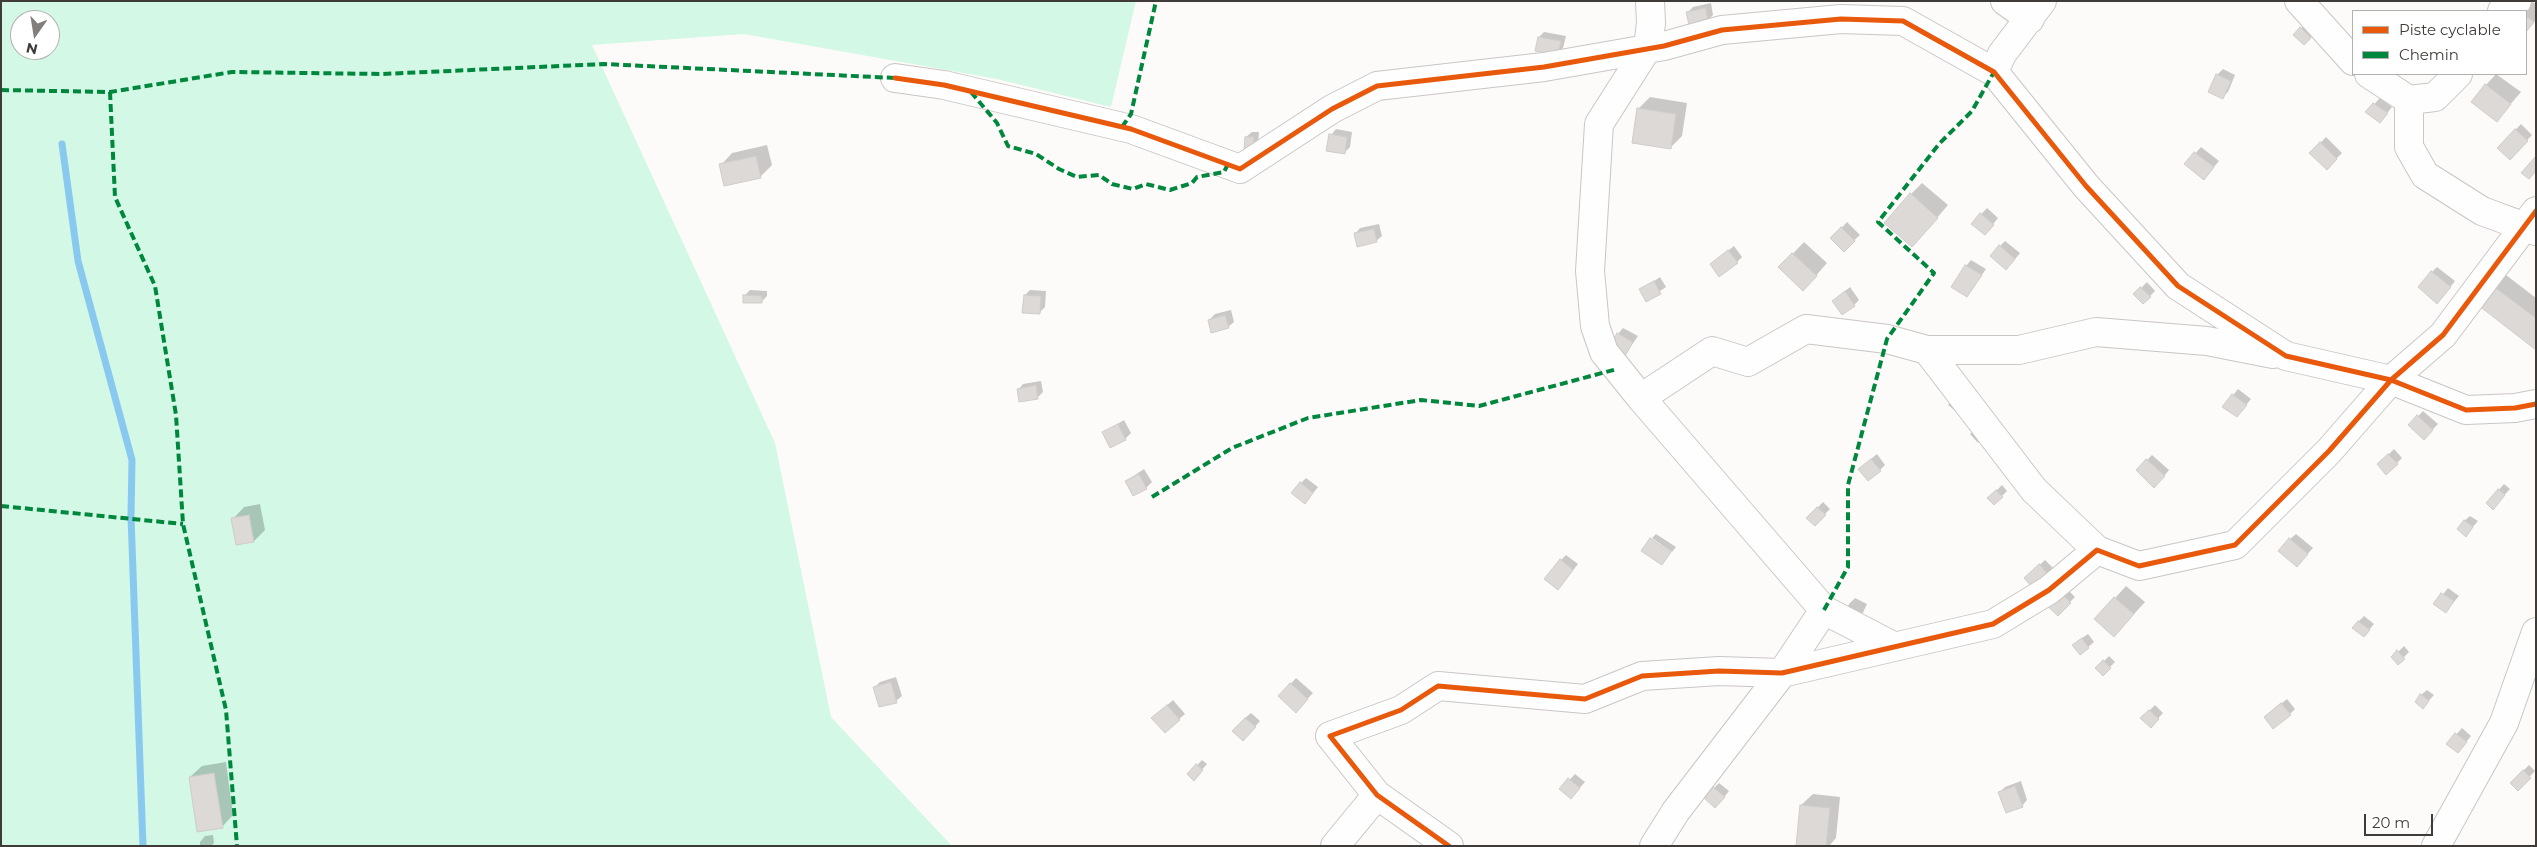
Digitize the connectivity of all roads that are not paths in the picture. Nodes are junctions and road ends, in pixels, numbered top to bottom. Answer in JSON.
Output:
{"nodes":[{"id":1,"x":1650,"y":1,"type":"edge"},
{"id":2,"x":2005,"y":1,"type":"edge"},
{"id":3,"x":2298,"y":1,"type":"edge"},
{"id":4,"x":2517,"y":1,"type":"edge"},
{"id":5,"x":2036,"y":10,"type":"edge"},
{"id":6,"x":2504,"y":10,"type":"edge"},
{"id":7,"x":1648,"y":47,"type":"junction"},
{"id":8,"x":2352,"y":60,"type":"edge"},
{"id":9,"x":1994,"y":72,"type":"junction"},
{"id":10,"x":2371,"y":75,"type":"edge"},
{"id":11,"x":2457,"y":75,"type":"edge"},
{"id":12,"x":895,"y":78,"type":"dead end"},
{"id":13,"x":2409,"y":100,"type":"junction"},
{"id":14,"x":2532,"y":223,"type":"edge"},
{"id":15,"x":1927,"y":350,"type":"junction"},
{"id":16,"x":2286,"y":356,"type":"junction"},
{"id":17,"x":2391,"y":380,"type":"junction"},
{"id":18,"x":1641,"y":398,"type":"junction"},
{"id":19,"x":2536,"y":404,"type":"edge"},
{"id":20,"x":2097,"y":550,"type":"junction"},
{"id":21,"x":1824,"y":610,"type":"junction"},
{"id":22,"x":2536,"y":632,"type":"edge"},
{"id":23,"x":1893,"y":646,"type":"junction"},
{"id":24,"x":1782,"y":673,"type":"junction"},
{"id":25,"x":1377,"y":795,"type":"junction"},
{"id":26,"x":1335,"y":846,"type":"edge"},
{"id":27,"x":1450,"y":846,"type":"edge"},
{"id":28,"x":1654,"y":846,"type":"edge"},
{"id":29,"x":2436,"y":846,"type":"edge"}],
"edges":[{"from":1,"to":7,"type":"street"},
{"from":2,"to":5,"type":"street"},
{"from":3,"to":8,"type":"street"},
{"from":4,"to":6,"type":"street"},
{"from":5,"to":9,"type":"street"},
{"from":7,"to":9,"type":"street"},
{"from":7,"to":12,"type":"street"},
{"from":7,"to":18,"type":"street"},
{"from":9,"to":16,"type":"street"},
{"from":10,"to":13,"type":"street"},
{"from":11,"to":13,"type":"street"},
{"from":13,"to":14,"type":"street"},
{"from":14,"to":17,"type":"street"},
{"from":15,"to":16,"type":"street"},
{"from":15,"to":18,"type":"street"},
{"from":15,"to":20,"type":"street"},
{"from":16,"to":17,"type":"street"},
{"from":17,"to":19,"type":"street"},
{"from":17,"to":20,"type":"street"},
{"from":18,"to":21,"type":"street"},
{"from":20,"to":23,"type":"street"},
{"from":21,"to":23,"type":"street"},
{"from":21,"to":24,"type":"street"},
{"from":22,"to":29,"type":"street"},
{"from":23,"to":24,"type":"street"},
{"from":24,"to":25,"type":"street"},
{"from":24,"to":28,"type":"street"},
{"from":25,"to":26,"type":"street"},
{"from":25,"to":27,"type":"street"}]}
